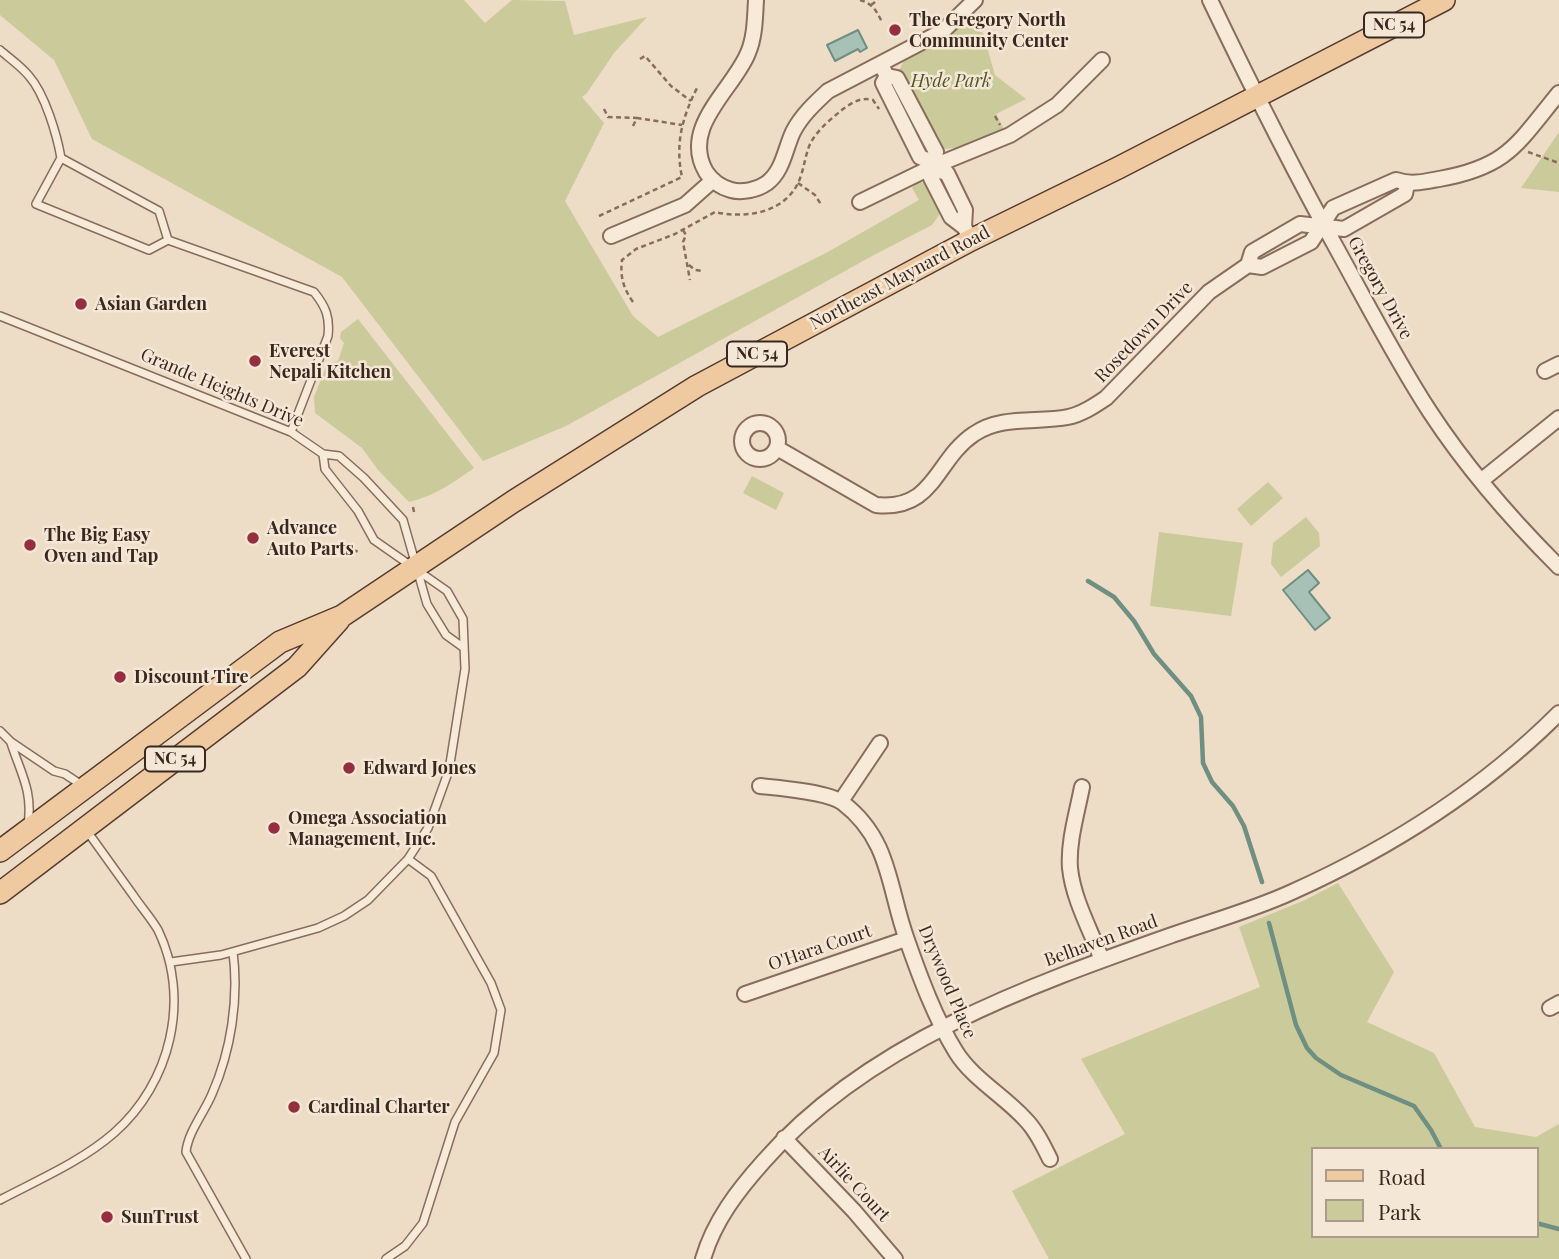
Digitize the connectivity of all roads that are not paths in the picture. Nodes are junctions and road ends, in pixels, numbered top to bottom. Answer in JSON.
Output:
{"nodes":[{"id":1,"x":756,"y":0,"type":"edge"},
{"id":2,"x":975,"y":0,"type":"edge"},
{"id":3,"x":1210,"y":0,"type":"edge"},
{"id":4,"x":1444,"y":0,"type":"edge"},
{"id":5,"x":0,"y":50,"type":"edge"},
{"id":6,"x":1102,"y":60,"type":"dead end"},
{"id":7,"x":884,"y":72,"type":"junction"},
{"id":8,"x":1559,"y":93,"type":"edge"},
{"id":9,"x":1256,"y":96,"type":"junction"},
{"id":10,"x":61,"y":158,"type":"junction"},
{"id":11,"x":934,"y":166,"type":"junction"},
{"id":12,"x":712,"y":181,"type":"junction"},
{"id":13,"x":1407,"y":184,"type":"junction"},
{"id":14,"x":860,"y":202,"type":"dead end"},
{"id":15,"x":1324,"y":225,"type":"junction"},
{"id":16,"x":967,"y":233,"type":"junction"},
{"id":17,"x":611,"y":236,"type":"dead end"},
{"id":18,"x":168,"y":240,"type":"junction"},
{"id":19,"x":0,"y":316,"type":"edge"},
{"id":20,"x":1559,"y":364,"type":"edge"},
{"id":21,"x":1545,"y":371,"type":"dead end"},
{"id":22,"x":1559,"y":418,"type":"edge"},
{"id":23,"x":291,"y":432,"type":"junction"},
{"id":24,"x":777,"y":448,"type":"dead end"},
{"id":25,"x":324,"y":454,"type":"junction"},
{"id":26,"x":1482,"y":480,"type":"junction"},
{"id":27,"x":414,"y":566,"type":"junction"},
{"id":28,"x":1559,"y":567,"type":"edge"},
{"id":29,"x":342,"y":616,"type":"junction"},
{"id":30,"x":464,"y":648,"type":"junction"},
{"id":31,"x":1559,"y":713,"type":"edge"},
{"id":32,"x":0,"y":730,"type":"edge"},
{"id":33,"x":11,"y":742,"type":"junction"},
{"id":34,"x":880,"y":743,"type":"dead end"},
{"id":35,"x":760,"y":786,"type":"dead end"},
{"id":36,"x":84,"y":787,"type":"junction"},
{"id":37,"x":1082,"y":787,"type":"dead end"},
{"id":38,"x":841,"y":801,"type":"junction"},
{"id":39,"x":85,"y":827,"type":"junction"},
{"id":40,"x":27,"y":831,"type":"junction"},
{"id":41,"x":0,"y":851,"type":"edge"},
{"id":42,"x":408,"y":859,"type":"junction"},
{"id":43,"x":0,"y":893,"type":"edge"},
{"id":44,"x":906,"y":939,"type":"junction"},
{"id":45,"x":233,"y":952,"type":"junction"},
{"id":46,"x":1102,"y":960,"type":"junction"},
{"id":47,"x":171,"y":962,"type":"junction"},
{"id":48,"x":745,"y":994,"type":"dead end"},
{"id":49,"x":944,"y":1028,"type":"junction"},
{"id":50,"x":784,"y":1138,"type":"junction"},
{"id":51,"x":1050,"y":1159,"type":"dead end"},
{"id":52,"x":0,"y":1200,"type":"edge"},
{"id":53,"x":246,"y":1259,"type":"edge"},
{"id":54,"x":386,"y":1259,"type":"edge"},
{"id":55,"x":703,"y":1259,"type":"edge"},
{"id":56,"x":895,"y":1259,"type":"edge"}],
"edges":[{"from":1,"to":12,"type":"street"},
{"from":2,"to":7,"type":"street"},
{"from":3,"to":9,"type":"street","name":"Gregory Drive"},
{"from":4,"to":9,"type":"main road","name":"Northeast Maynard Road","number":"NC 54"},
{"from":5,"to":10,"type":"lane"},
{"from":6,"to":11,"type":"street"},
{"from":7,"to":11,"type":"street"},
{"from":7,"to":12,"type":"street"},
{"from":8,"to":13,"type":"street"},
{"from":9,"to":15,"type":"street","name":"Gregory Drive"},
{"from":9,"to":16,"type":"main road","name":"Northeast Maynard Road","number":"NC 54"},
{"from":10,"to":18,"type":"lane"},
{"from":10,"to":18,"type":"lane"},
{"from":11,"to":14,"type":"street"},
{"from":11,"to":16,"type":"street"},
{"from":12,"to":17,"type":"street"},
{"from":13,"to":15,"type":"street"},
{"from":13,"to":15,"type":"street","name":"Rosedown Drive"},
{"from":15,"to":24,"type":"street","name":"Rosedown Drive"},
{"from":15,"to":26,"type":"street","name":"Gregory Drive"},
{"from":16,"to":27,"type":"main road","name":"Northeast Maynard Road","number":"NC 54"},
{"from":18,"to":23,"type":"lane"},
{"from":19,"to":23,"type":"lane","name":"Grande Heights Drive"},
{"from":20,"to":21,"type":"street"},
{"from":22,"to":26,"type":"street"},
{"from":23,"to":25,"type":"lane","name":"Grande Heights Drive"},
{"from":25,"to":27,"type":"lane"},
{"from":25,"to":27,"type":"lane","name":"Grande Heights Drive"},
{"from":26,"to":28,"type":"street","name":"Gregory Drive"},
{"from":27,"to":29,"type":"main road","name":"Northeast Maynard Road","number":"NC 54"},
{"from":27,"to":30,"type":"lane","name":"Grande Heights Drive"},
{"from":27,"to":30,"type":"lane"},
{"from":29,"to":36,"type":"main road","name":"Northeast Maynard Road","number":"NC 54"},
{"from":29,"to":39,"type":"main road","name":"Northeast Maynard Road","number":"NC 54"},
{"from":30,"to":42,"type":"lane"},
{"from":31,"to":46,"type":"street","name":"Belhaven Road"},
{"from":32,"to":33,"type":"lane"},
{"from":33,"to":36,"type":"lane"},
{"from":33,"to":40,"type":"lane"},
{"from":34,"to":38,"type":"street"},
{"from":35,"to":38,"type":"street"},
{"from":36,"to":40,"type":"main road","name":"Northeast Maynard Road","number":"NC 54"},
{"from":37,"to":46,"type":"street"},
{"from":38,"to":44,"type":"street","name":"Drywood Place"},
{"from":39,"to":43,"type":"main road","name":"Northeast Maynard Road","number":"NC 54"},
{"from":39,"to":47,"type":"lane"},
{"from":40,"to":41,"type":"main road","name":"Northeast Maynard Road","number":"NC 54"},
{"from":42,"to":45,"type":"lane"},
{"from":42,"to":54,"type":"lane"},
{"from":44,"to":48,"type":"street","name":"O'Hara Court"},
{"from":44,"to":49,"type":"street","name":"Drywood Place"},
{"from":45,"to":47,"type":"lane"},
{"from":45,"to":53,"type":"lane"},
{"from":46,"to":49,"type":"street","name":"Belhaven Road"},
{"from":47,"to":52,"type":"lane"},
{"from":49,"to":50,"type":"street","name":"Belhaven Road"},
{"from":49,"to":51,"type":"street","name":"Drywood Place"},
{"from":50,"to":55,"type":"street","name":"Belhaven Road"},
{"from":50,"to":56,"type":"street","name":"Airlie Court"}]}
